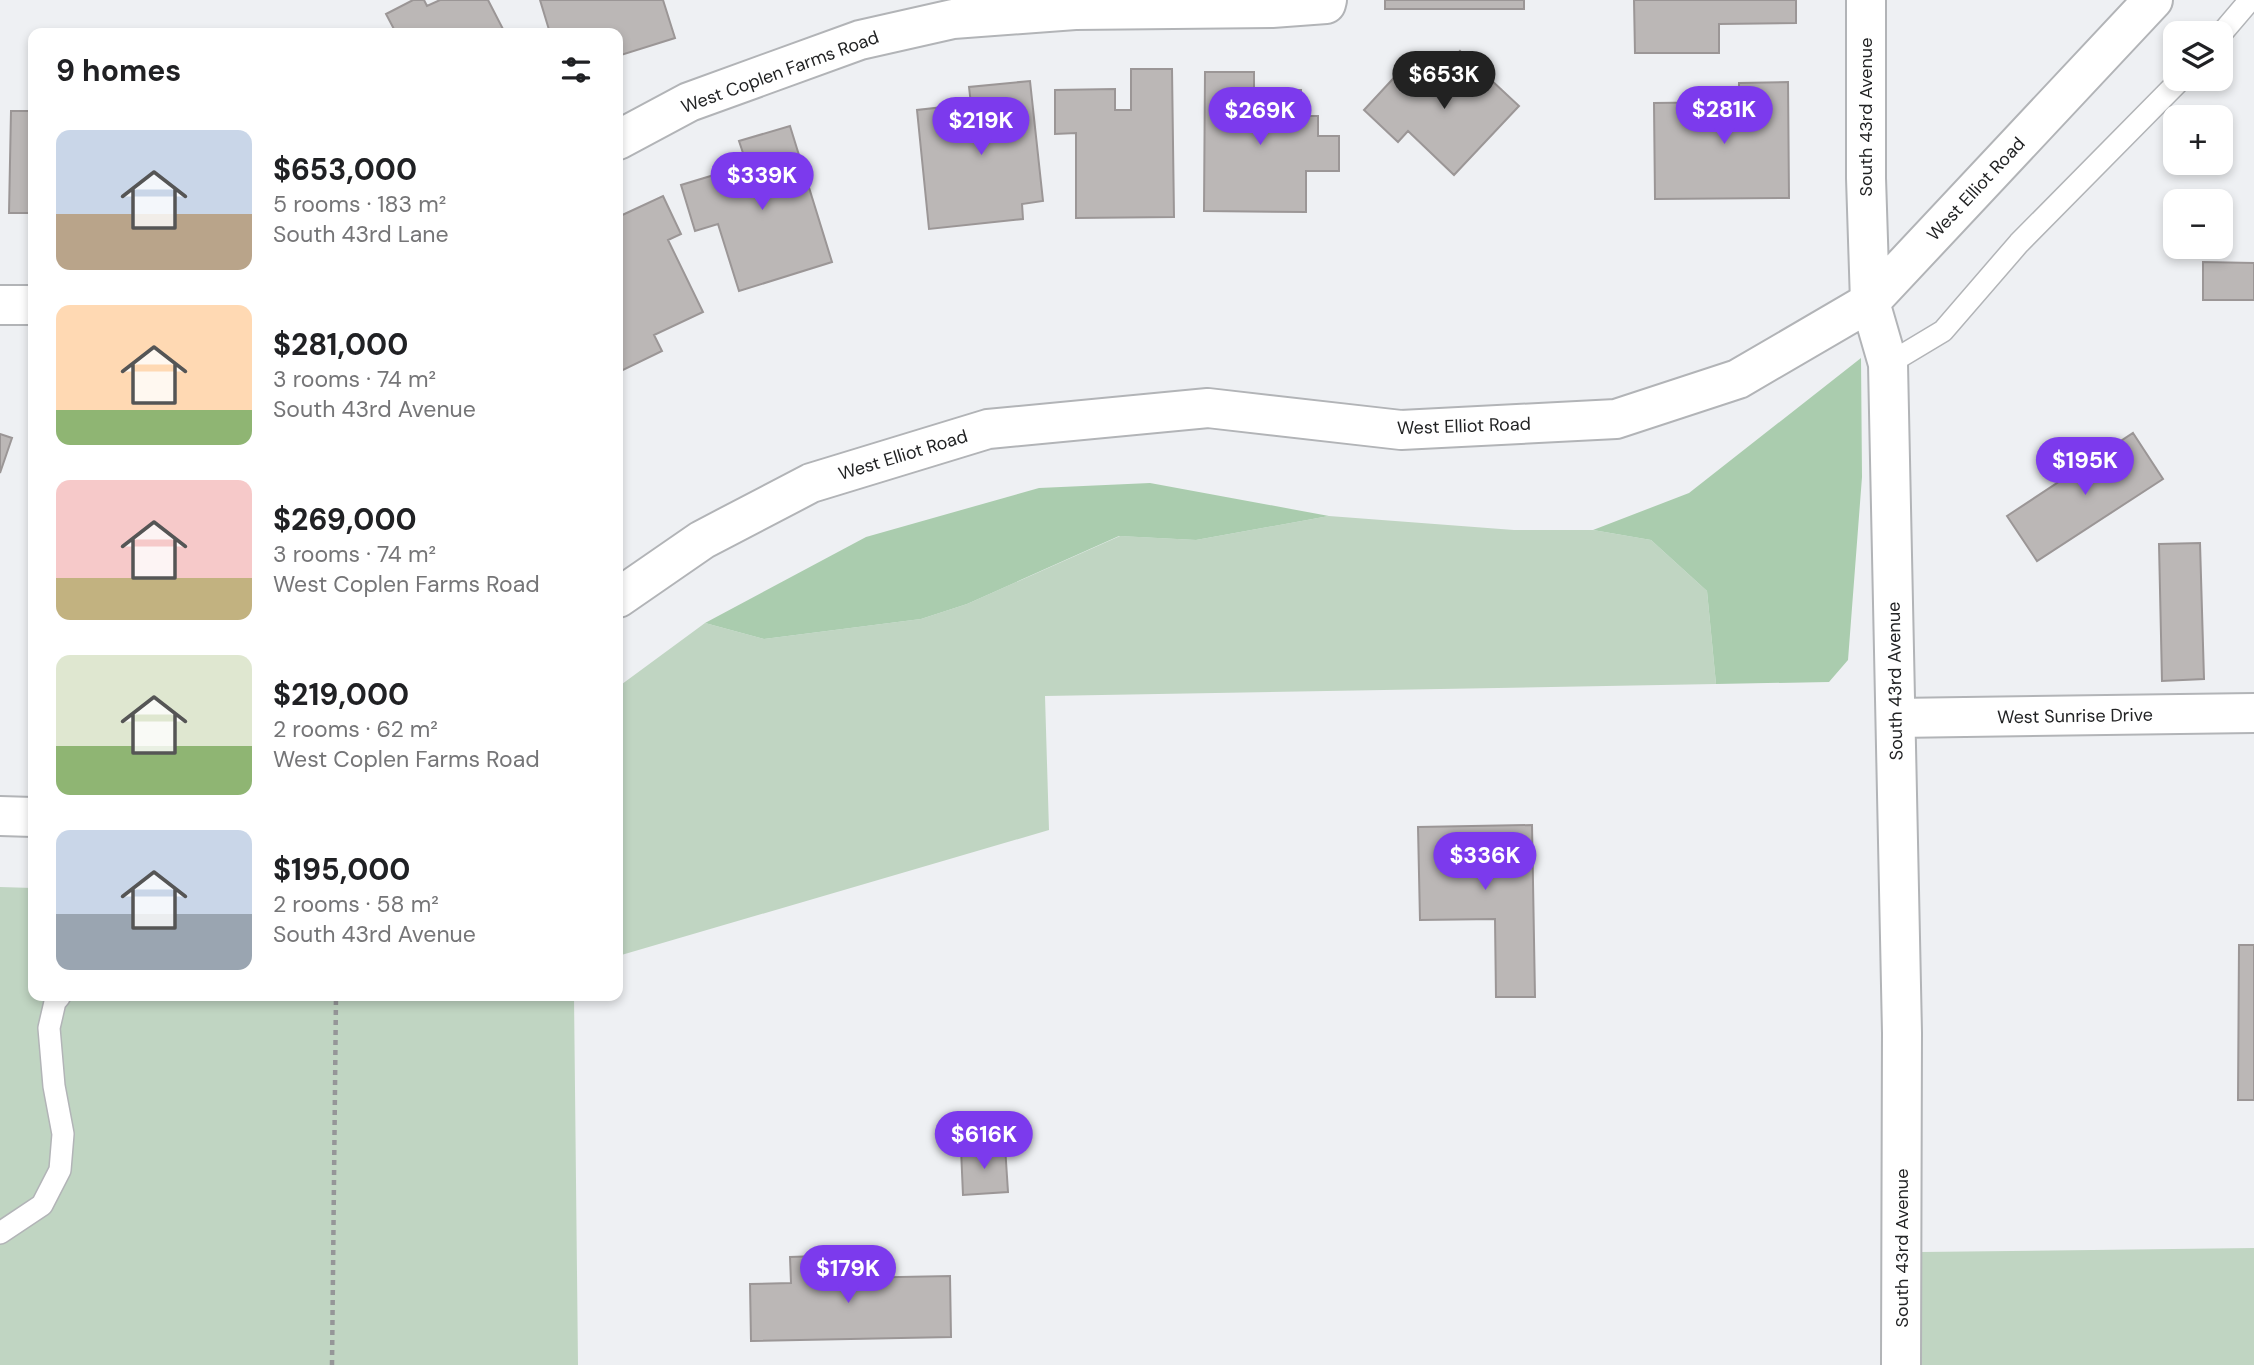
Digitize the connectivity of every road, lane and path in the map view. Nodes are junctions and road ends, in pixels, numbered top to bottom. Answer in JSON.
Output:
{"nodes":[{"id":1,"x":1866,"y":0,"type":"edge"},
{"id":2,"x":2153,"y":0,"type":"edge"},
{"id":3,"x":2250,"y":0,"type":"edge"},
{"id":4,"x":1327,"y":2,"type":"edge"},
{"id":5,"x":2232,"y":21,"type":"edge"},
{"id":6,"x":2169,"y":91,"type":"edge"},
{"id":7,"x":623,"y":137,"type":"edge"},
{"id":8,"x":1870,"y":302,"type":"junction"},
{"id":9,"x":28,"y":305,"type":"edge"},
{"id":10,"x":0,"y":306,"type":"edge"},
{"id":11,"x":1888,"y":365,"type":"junction"},
{"id":12,"x":623,"y":595,"type":"edge"},
{"id":13,"x":2254,"y":713,"type":"edge"},
{"id":14,"x":1896,"y":718,"type":"junction"},
{"id":15,"x":0,"y":816,"type":"edge"},
{"id":16,"x":28,"y":817,"type":"edge"},
{"id":17,"x":56,"y":1001,"type":"edge"},
{"id":18,"x":335,"y":1001,"type":"edge"},
{"id":19,"x":0,"y":1233,"type":"edge"},
{"id":20,"x":332,"y":1365,"type":"edge"},
{"id":21,"x":1901,"y":1365,"type":"edge"}],
"edges":[{"from":1,"to":8,"type":"street","name":"South 43rd Avenue"},
{"from":2,"to":8,"type":"street","name":"West Elliot Road"},
{"from":3,"to":5,"type":"lane"},
{"from":4,"to":7,"type":"street","name":"West Coplen Farms Road"},
{"from":6,"to":11,"type":"lane"},
{"from":8,"to":11,"type":"street","name":"South 43rd Avenue"},
{"from":8,"to":12,"type":"street","name":"West Elliot Road"},
{"from":9,"to":10,"type":"street"},
{"from":11,"to":14,"type":"street","name":"South 43rd Avenue"},
{"from":13,"to":14,"type":"street","name":"West Sunrise Drive"},
{"from":14,"to":21,"type":"street","name":"South 43rd Avenue"},
{"from":15,"to":16,"type":"street"},
{"from":17,"to":19,"type":"lane"},
{"from":18,"to":20,"type":"path"}]}
